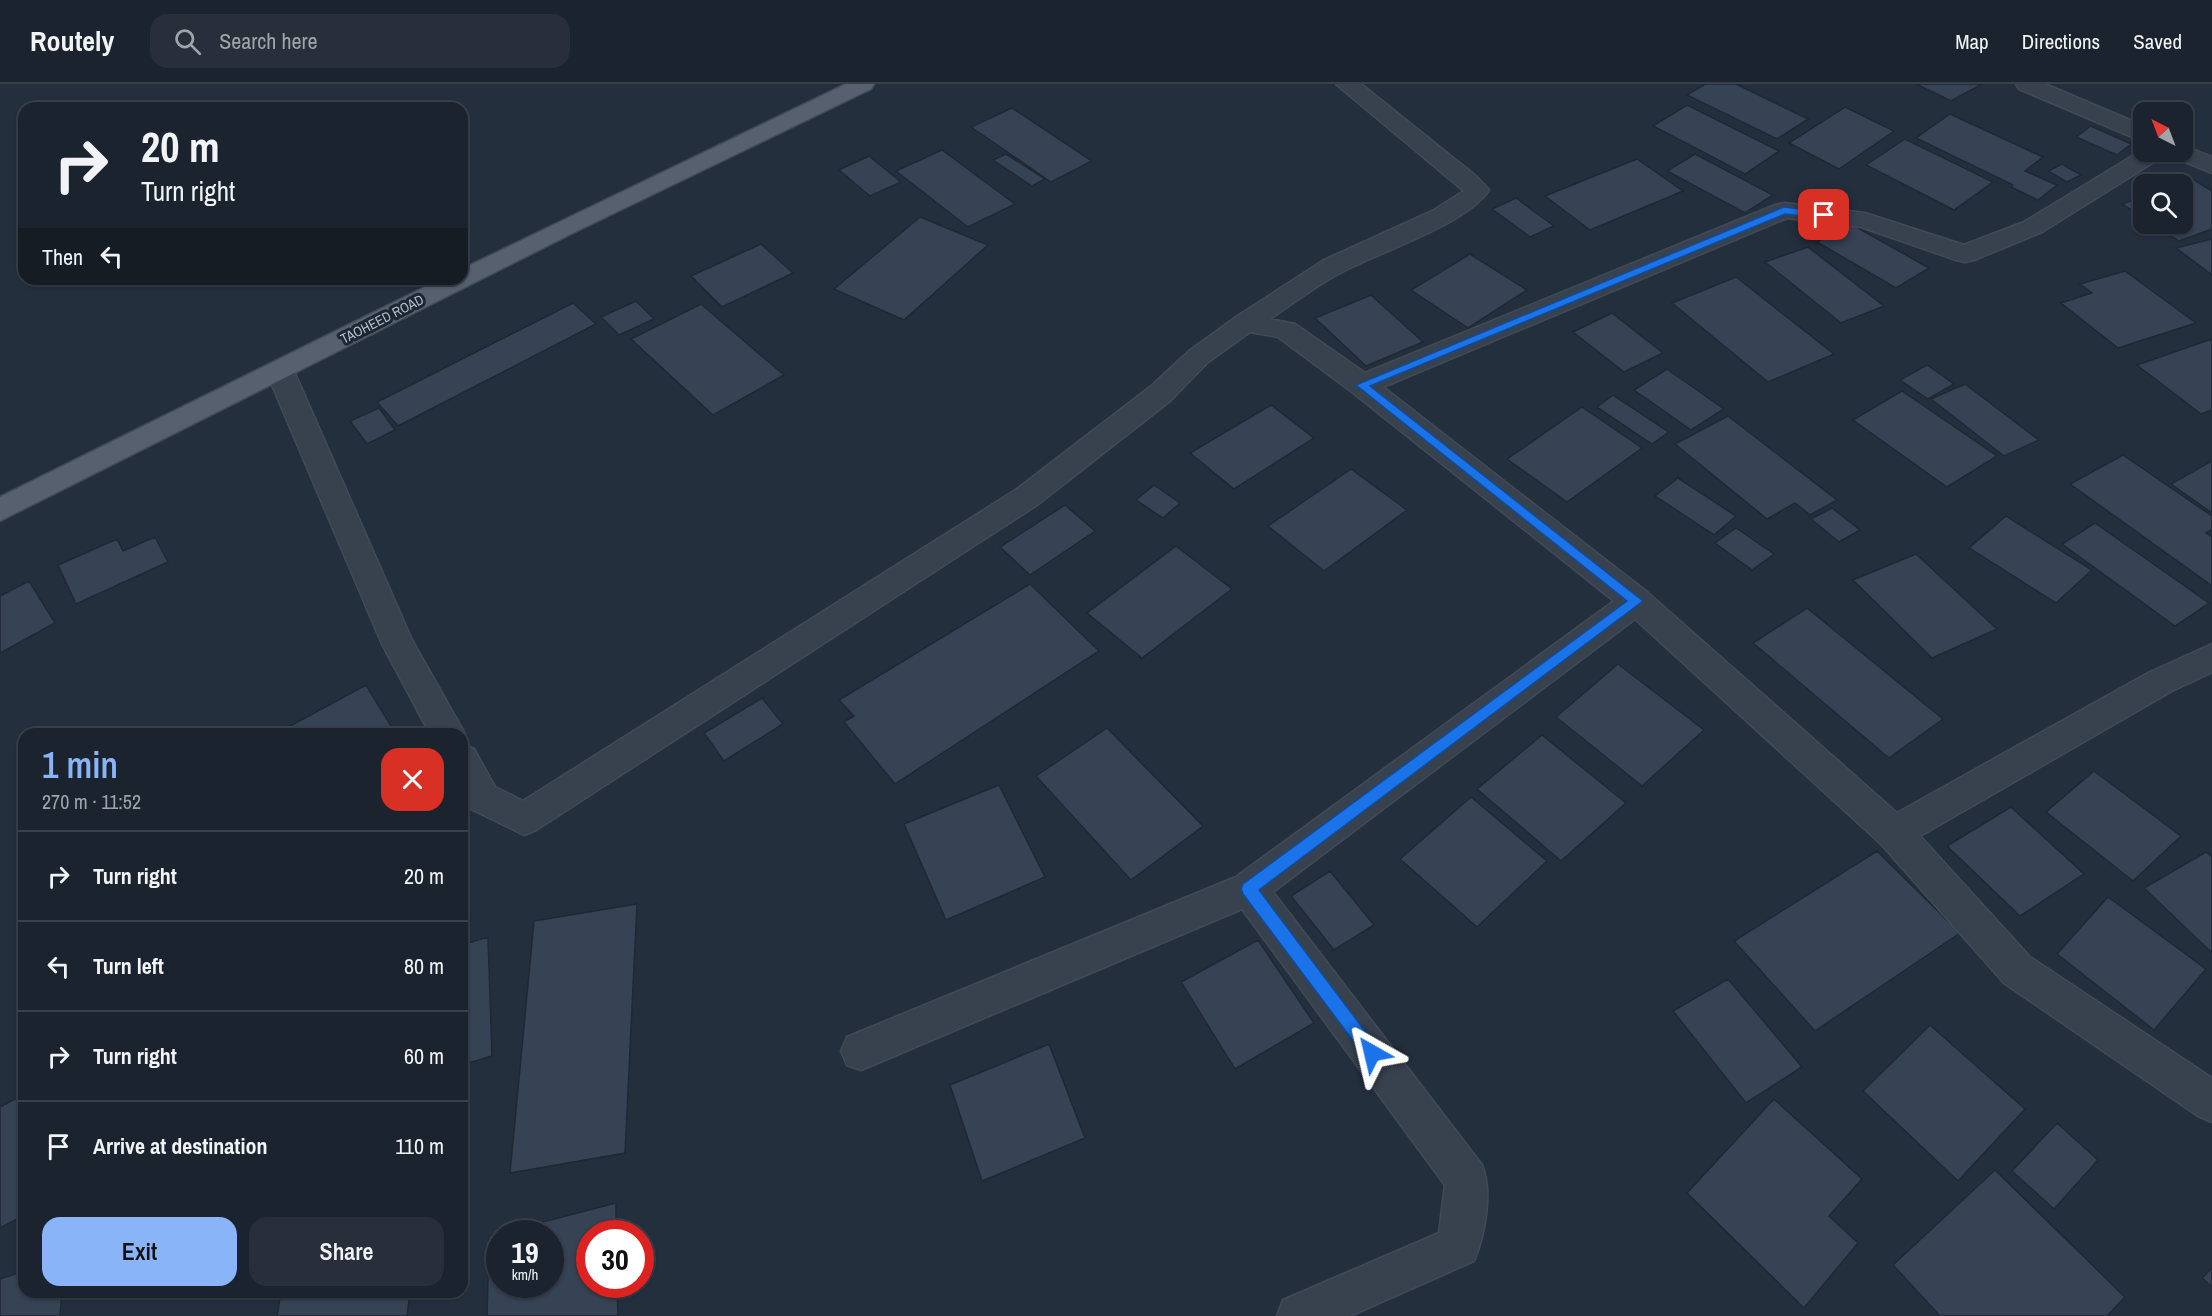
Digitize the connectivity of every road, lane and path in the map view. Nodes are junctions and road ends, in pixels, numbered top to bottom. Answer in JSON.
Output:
{"nodes":[{"id":1,"x":864,"y":84,"type":"edge"},
{"id":2,"x":1347,"y":84,"type":"edge"},
{"id":3,"x":2027,"y":84,"type":"edge"},
{"id":4,"x":2133,"y":130,"type":"edge"},
{"id":5,"x":2193,"y":157,"type":"edge"},
{"id":6,"x":2138,"y":162,"type":"edge"},
{"id":7,"x":2212,"y":166,"type":"edge"},
{"id":8,"x":468,"y":277,"type":"edge"},
{"id":9,"x":451,"y":285,"type":"edge"},
{"id":10,"x":1245,"y":323,"type":"junction"},
{"id":11,"x":280,"y":371,"type":"junction"},
{"id":12,"x":1362,"y":385,"type":"junction"},
{"id":13,"x":0,"y":510,"type":"edge"},
{"id":14,"x":1636,"y":601,"type":"junction"},
{"id":15,"x":2212,"y":657,"type":"edge"},
{"id":16,"x":445,"y":728,"type":"edge"},
{"id":17,"x":468,"y":770,"type":"edge"},
{"id":18,"x":1894,"y":833,"type":"junction"},
{"id":19,"x":1249,"y":889,"type":"junction"},
{"id":20,"x":861,"y":1051,"type":"dead end"},
{"id":21,"x":2212,"y":1102,"type":"edge"},
{"id":22,"x":1299,"y":1316,"type":"edge"}],
"edges":[{"from":1,"to":8,"type":"main road","name":"TAOHEED ROAD"},
{"from":2,"to":10,"type":"street"},
{"from":3,"to":4,"type":"street"},
{"from":5,"to":7,"type":"street"},
{"from":6,"to":12,"type":"street"},
{"from":9,"to":11,"type":"main road","name":"TAOHEED ROAD"},
{"from":10,"to":12,"type":"street"},
{"from":10,"to":17,"type":"street"},
{"from":11,"to":13,"type":"main road","name":"TAOHEED ROAD"},
{"from":11,"to":16,"type":"street"},
{"from":12,"to":14,"type":"street"},
{"from":14,"to":18,"type":"street"},
{"from":14,"to":19,"type":"street"},
{"from":15,"to":18,"type":"street"},
{"from":18,"to":21,"type":"street"},
{"from":19,"to":20,"type":"street"},
{"from":19,"to":22,"type":"street"}]}
